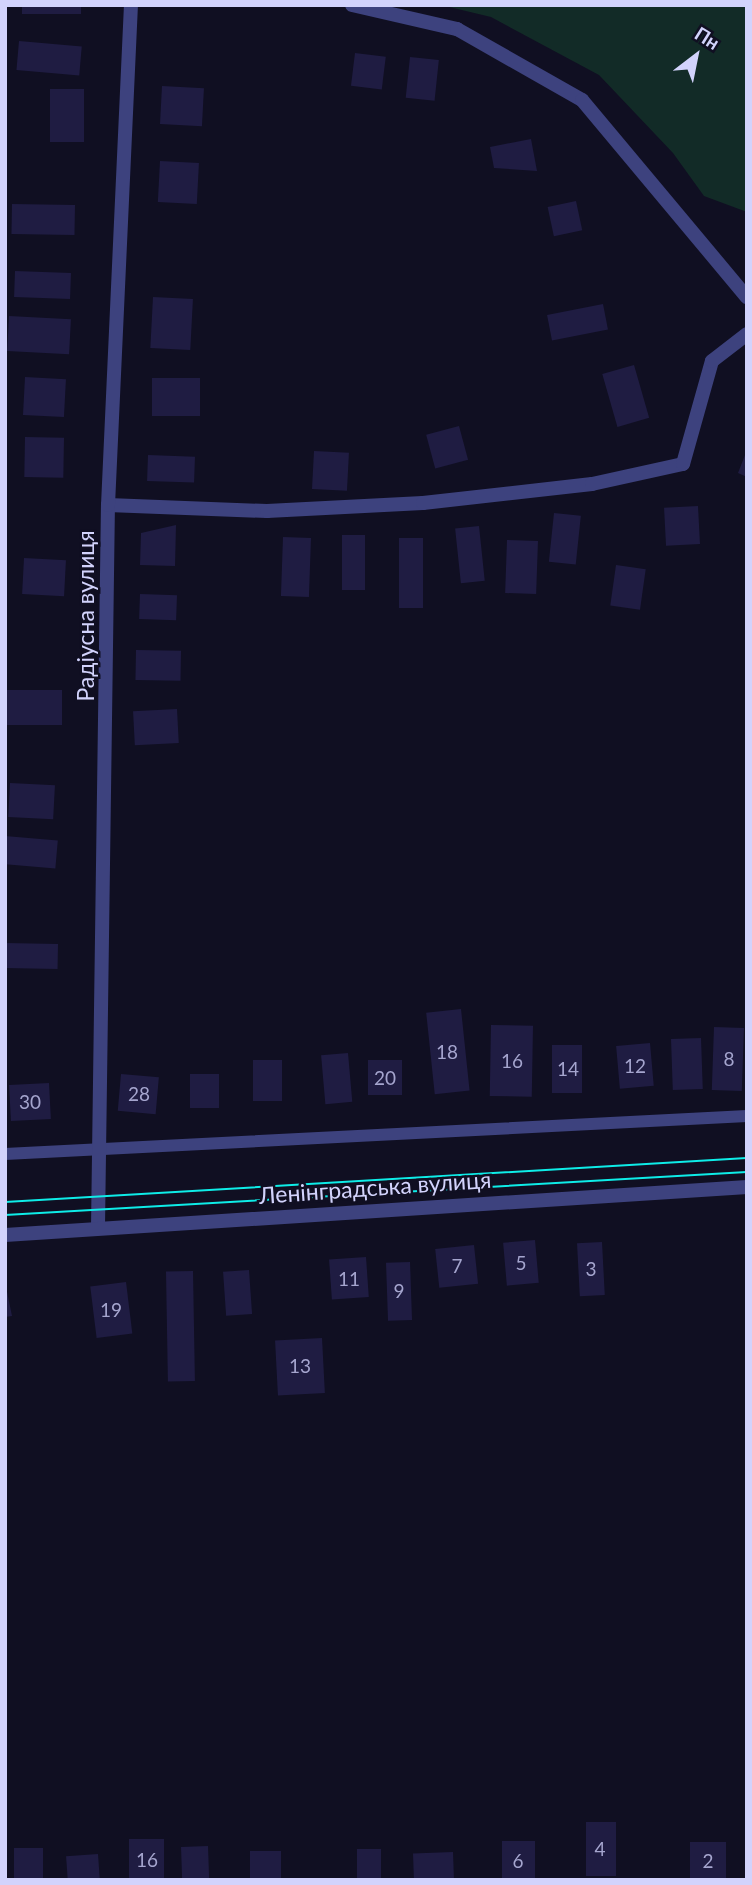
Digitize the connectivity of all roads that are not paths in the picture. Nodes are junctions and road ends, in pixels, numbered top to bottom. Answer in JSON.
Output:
{"nodes":[{"id":1,"x":131,"y":5,"type":"edge"},
{"id":2,"x":352,"y":5,"type":"edge"},
{"id":3,"x":747,"y":297,"type":"edge"},
{"id":4,"x":747,"y":334,"type":"edge"},
{"id":5,"x":108,"y":505,"type":"junction"},
{"id":6,"x":747,"y":1116,"type":"edge"},
{"id":7,"x":99,"y":1147,"type":"junction"},
{"id":8,"x":5,"y":1154,"type":"edge"},
{"id":9,"x":747,"y":1187,"type":"edge"},
{"id":10,"x":98,"y":1227,"type":"junction"},
{"id":11,"x":5,"y":1235,"type":"edge"}],
"edges":[{"from":1,"to":5,"type":"street","name":"Радіусна вулиця"},
{"from":2,"to":3,"type":"street"},
{"from":4,"to":5,"type":"street"},
{"from":5,"to":7,"type":"street","name":"Радіусна вулиця"},
{"from":6,"to":7,"type":"lane"},
{"from":7,"to":8,"type":"lane"},
{"from":7,"to":10,"type":"street","name":"Радіусна вулиця"},
{"from":9,"to":10,"type":"street","name":"Ленінградська вулиця"},
{"from":10,"to":11,"type":"street","name":"Ленінградська вулиця"}]}
